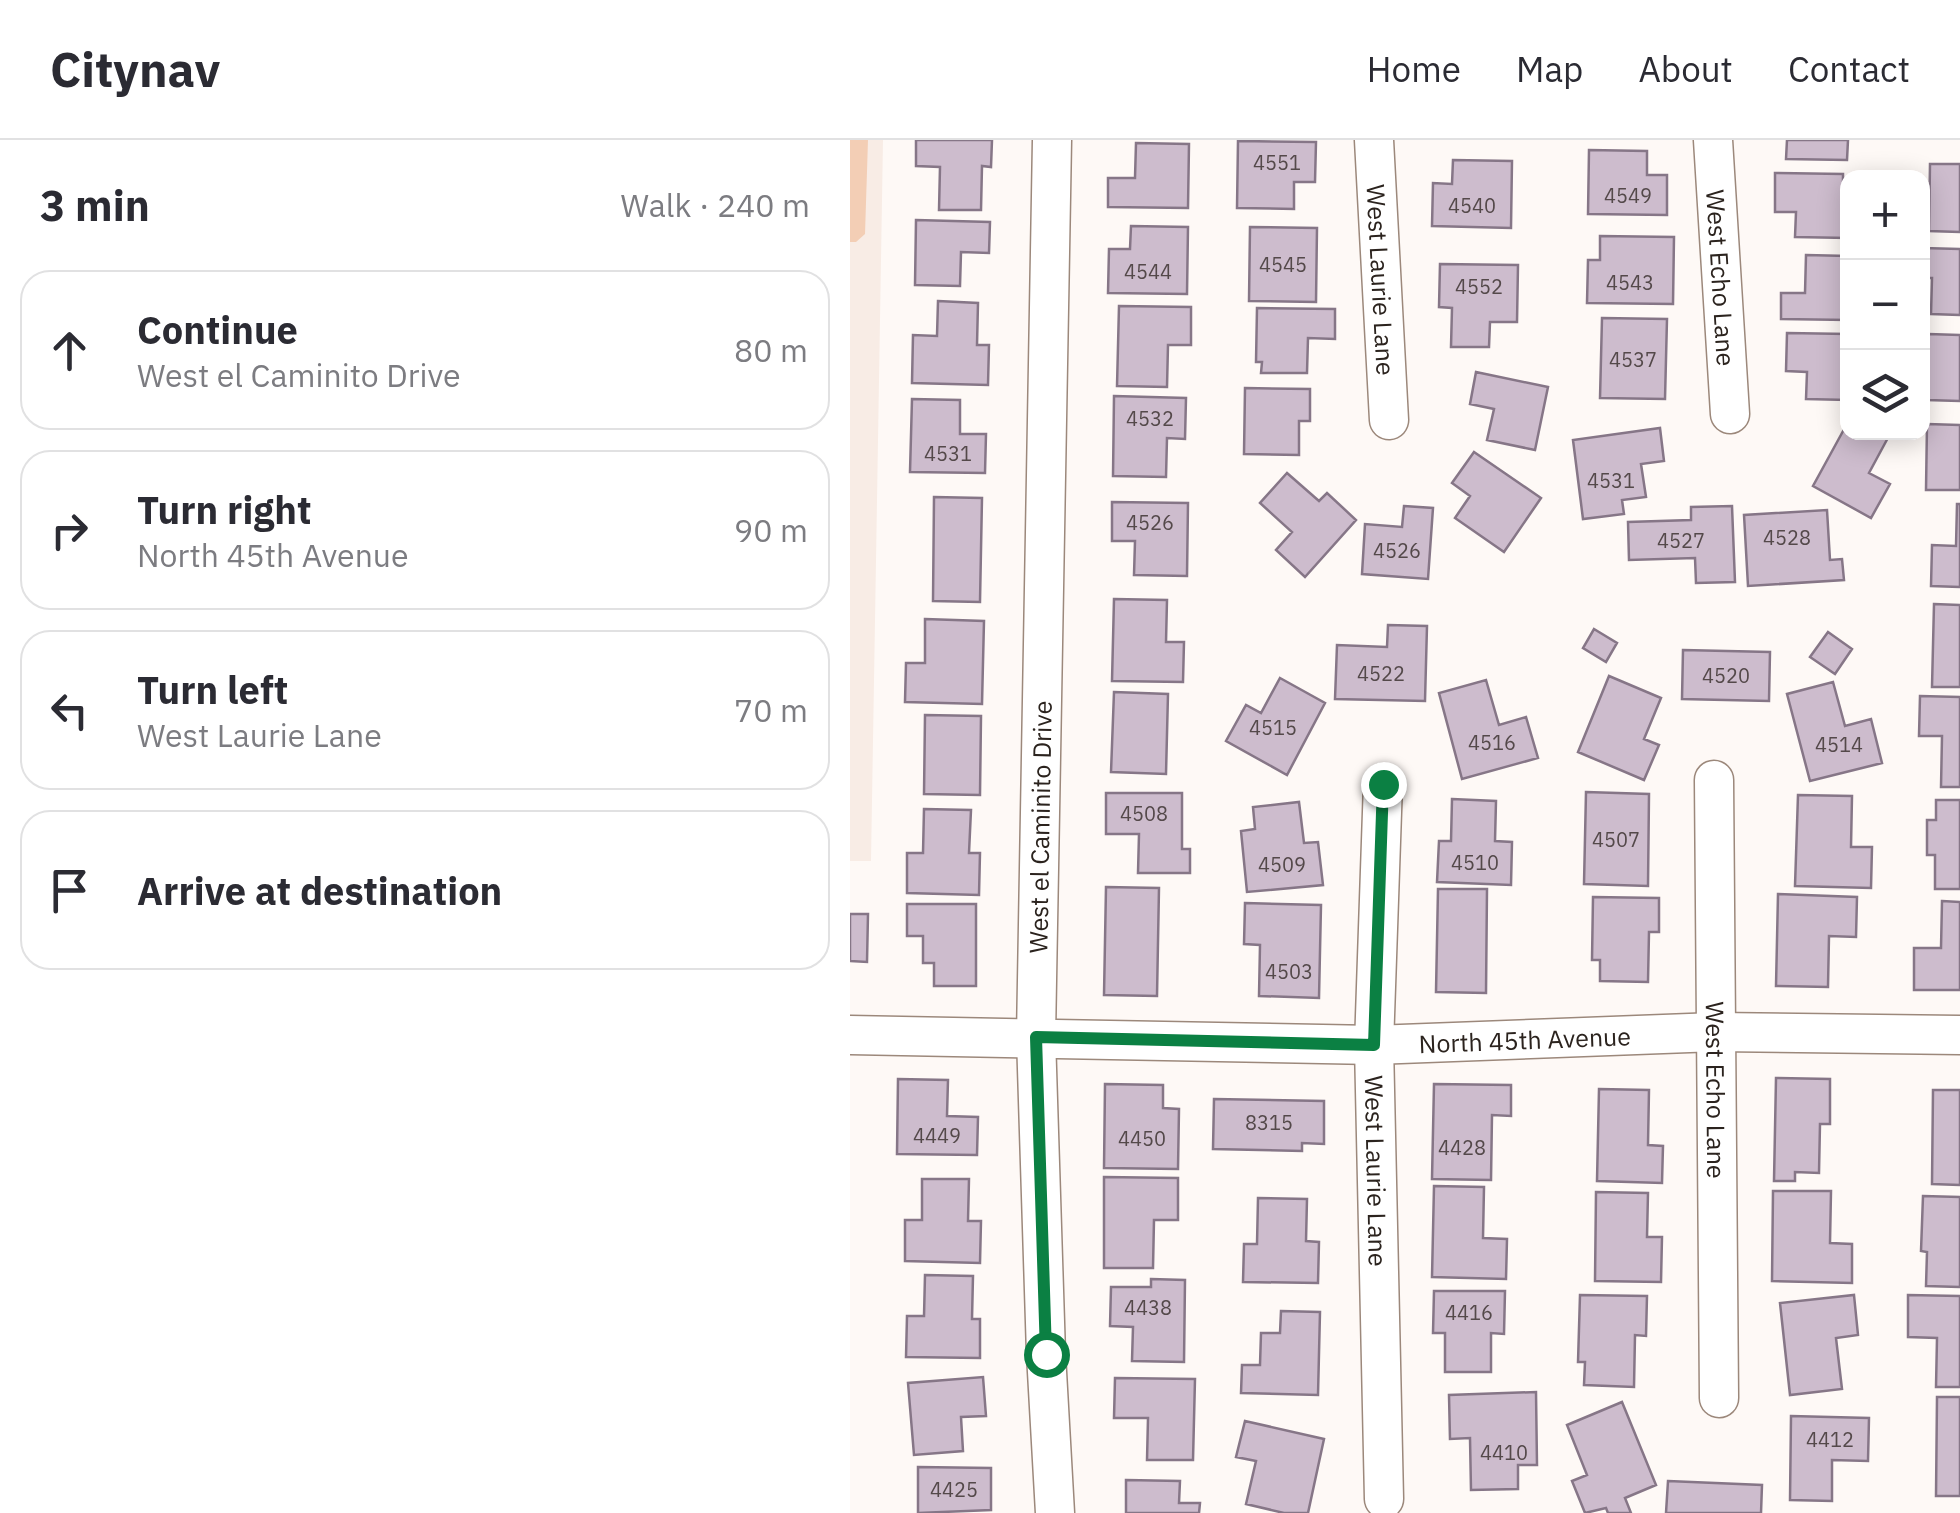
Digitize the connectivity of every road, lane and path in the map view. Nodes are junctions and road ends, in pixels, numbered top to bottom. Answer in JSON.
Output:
{"nodes":[{"id":1,"x":1052,"y":140,"type":"edge"},
{"id":2,"x":1374,"y":140,"type":"edge"},
{"id":3,"x":1713,"y":140,"type":"edge"},
{"id":4,"x":1730,"y":414,"type":"dead end"},
{"id":5,"x":1388,"y":420,"type":"dead end"},
{"id":6,"x":1714,"y":780,"type":"dead end"},
{"id":7,"x":1383,"y":784,"type":"dead end"},
{"id":8,"x":1716,"y":1032,"type":"junction"},
{"id":9,"x":850,"y":1035,"type":"edge"},
{"id":10,"x":1960,"y":1035,"type":"edge"},
{"id":11,"x":1036,"y":1037,"type":"junction"},
{"id":12,"x":1374,"y":1045,"type":"junction"},
{"id":13,"x":1719,"y":1398,"type":"dead end"},
{"id":14,"x":1384,"y":1499,"type":"dead end"},
{"id":15,"x":1055,"y":1513,"type":"edge"}],
"edges":[{"from":1,"to":11,"type":"street","name":"West el Caminito Drive"},
{"from":2,"to":5,"type":"street","name":"West Laurie Lane"},
{"from":3,"to":4,"type":"street","name":"West Echo Lane"},
{"from":6,"to":8,"type":"street","name":"West Echo Lane"},
{"from":7,"to":12,"type":"street","name":"West Laurie Lane"},
{"from":8,"to":10,"type":"street","name":"North 45th Avenue"},
{"from":8,"to":12,"type":"street","name":"North 45th Avenue"},
{"from":8,"to":13,"type":"street","name":"West Echo Lane"},
{"from":9,"to":11,"type":"street","name":"North 45th Avenue"},
{"from":11,"to":12,"type":"street","name":"North 45th Avenue"},
{"from":11,"to":15,"type":"street","name":"West el Caminito Drive"},
{"from":12,"to":14,"type":"street","name":"West Laurie Lane"}]}
